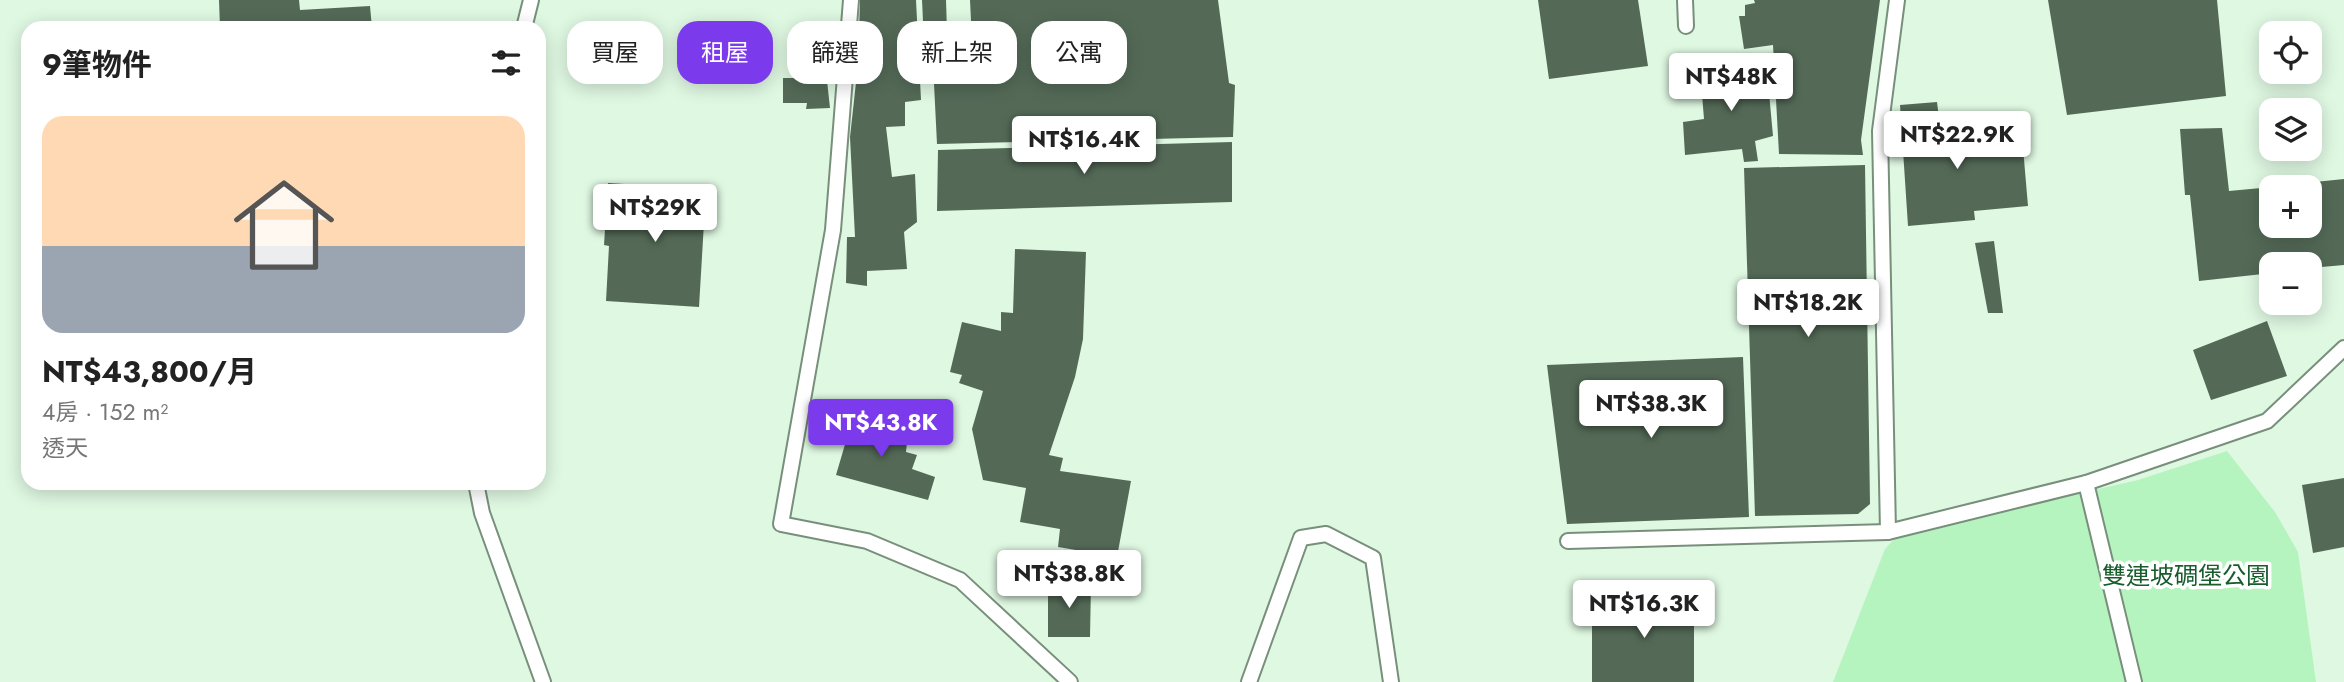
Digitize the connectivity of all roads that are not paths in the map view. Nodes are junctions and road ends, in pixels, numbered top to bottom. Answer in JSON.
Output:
{"nodes":[{"id":1,"x":531,"y":0,"type":"edge"},
{"id":2,"x":851,"y":0,"type":"edge"},
{"id":3,"x":1685,"y":0,"type":"edge"},
{"id":4,"x":1897,"y":0,"type":"edge"},
{"id":5,"x":526,"y":21,"type":"edge"},
{"id":6,"x":1686,"y":26,"type":"dead end"},
{"id":7,"x":2344,"y":348,"type":"edge"},
{"id":8,"x":2086,"y":484,"type":"junction"},
{"id":9,"x":477,"y":490,"type":"edge"},
{"id":10,"x":1888,"y":532,"type":"junction"},
{"id":11,"x":1568,"y":541,"type":"dead end"},
{"id":12,"x":542,"y":682,"type":"edge"},
{"id":13,"x":1070,"y":682,"type":"edge"},
{"id":14,"x":1249,"y":682,"type":"edge"},
{"id":15,"x":1391,"y":682,"type":"edge"},
{"id":16,"x":2134,"y":682,"type":"edge"}],
"edges":[{"from":1,"to":5,"type":"lane"},
{"from":2,"to":13,"type":"lane"},
{"from":3,"to":6,"type":"lane"},
{"from":4,"to":10,"type":"lane"},
{"from":7,"to":8,"type":"lane"},
{"from":8,"to":10,"type":"lane"},
{"from":8,"to":16,"type":"lane"},
{"from":9,"to":12,"type":"lane"},
{"from":10,"to":11,"type":"lane"},
{"from":14,"to":15,"type":"lane"}]}
